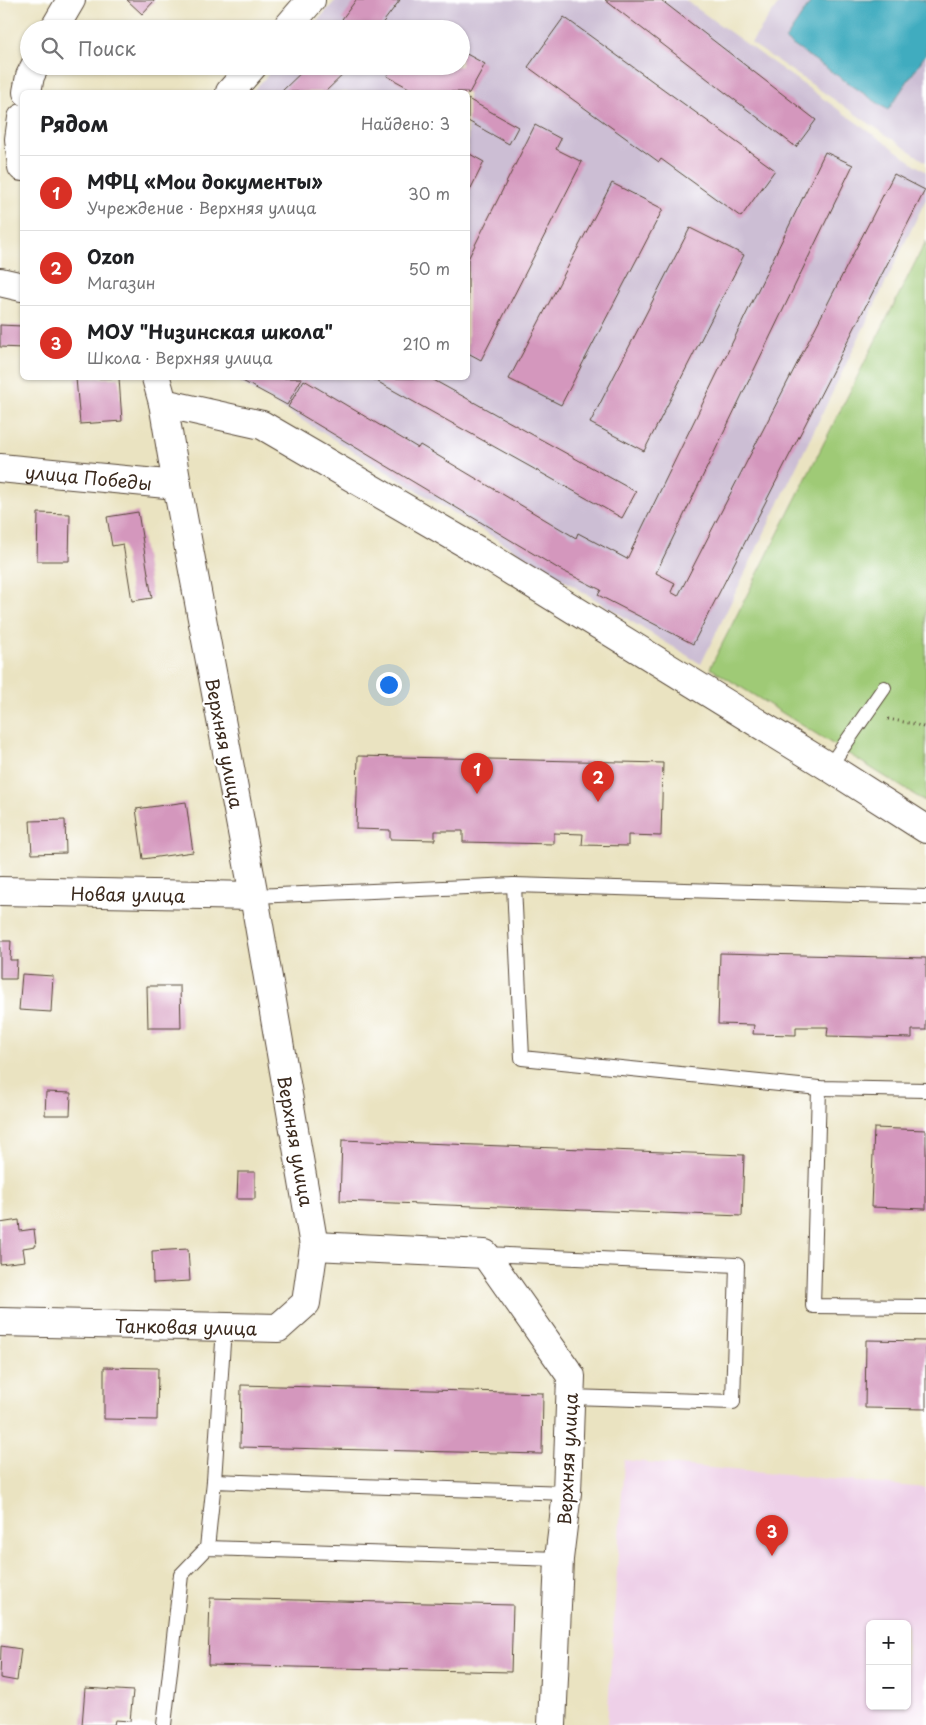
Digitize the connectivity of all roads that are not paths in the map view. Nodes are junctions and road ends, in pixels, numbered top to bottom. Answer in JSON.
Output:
{"nodes":[{"id":1,"x":72,"y":0,"type":"edge"},
{"id":2,"x":311,"y":0,"type":"edge"},
{"id":3,"x":60,"y":20,"type":"edge"},
{"id":4,"x":294,"y":20,"type":"edge"},
{"id":5,"x":30,"y":75,"type":"edge"},
{"id":6,"x":245,"y":75,"type":"edge"},
{"id":7,"x":27,"y":90,"type":"edge"},
{"id":8,"x":232,"y":90,"type":"edge"},
{"id":9,"x":20,"y":132,"type":"edge"},
{"id":10,"x":20,"y":148,"type":"edge"},
{"id":11,"x":0,"y":282,"type":"edge"},
{"id":12,"x":20,"y":287,"type":"edge"},
{"id":13,"x":157,"y":380,"type":"edge"},
{"id":14,"x":163,"y":403,"type":"junction"},
{"id":15,"x":0,"y":468,"type":"edge"},
{"id":16,"x":177,"y":484,"type":"junction"},
{"id":17,"x":884,"y":688,"type":"dead end"},
{"id":18,"x":829,"y":767,"type":"junction"},
{"id":19,"x":926,"y":829,"type":"edge"},
{"id":20,"x":514,"y":885,"type":"junction"},
{"id":21,"x":0,"y":891,"type":"edge"},
{"id":22,"x":254,"y":896,"type":"junction"},
{"id":23,"x":926,"y":897,"type":"edge"},
{"id":24,"x":819,"y":1088,"type":"junction"},
{"id":25,"x":926,"y":1090,"type":"edge"},
{"id":26,"x":314,"y":1246,"type":"junction"},
{"id":27,"x":485,"y":1254,"type":"junction"},
{"id":28,"x":926,"y":1307,"type":"edge"},
{"id":29,"x":0,"y":1322,"type":"edge"},
{"id":30,"x":224,"y":1327,"type":"junction"},
{"id":31,"x":570,"y":1397,"type":"junction"},
{"id":32,"x":214,"y":1481,"type":"junction"},
{"id":33,"x":568,"y":1493,"type":"junction"},
{"id":34,"x":207,"y":1548,"type":"junction"},
{"id":35,"x":559,"y":1559,"type":"junction"},
{"id":36,"x":164,"y":1725,"type":"edge"},
{"id":37,"x":552,"y":1725,"type":"edge"}],
"edges":[{"from":1,"to":3,"type":"street"},
{"from":2,"to":4,"type":"street"},
{"from":5,"to":7,"type":"street"},
{"from":6,"to":8,"type":"street"},
{"from":9,"to":10,"type":"street"},
{"from":11,"to":12,"type":"street"},
{"from":13,"to":14,"type":"street","name":"Верхняя улица"},
{"from":14,"to":16,"type":"street","name":"Верхняя улица"},
{"from":14,"to":18,"type":"street"},
{"from":15,"to":16,"type":"street","name":"улица Победы"},
{"from":16,"to":22,"type":"street","name":"Верхняя улица"},
{"from":17,"to":18,"type":"lane"},
{"from":18,"to":19,"type":"street"},
{"from":20,"to":22,"type":"lane"},
{"from":20,"to":23,"type":"lane"},
{"from":20,"to":24,"type":"lane"},
{"from":21,"to":22,"type":"street","name":"Новая улица"},
{"from":22,"to":26,"type":"street","name":"Верхняя улица"},
{"from":24,"to":25,"type":"lane"},
{"from":24,"to":28,"type":"lane"},
{"from":26,"to":27,"type":"street"},
{"from":26,"to":30,"type":"street","name":"Танковая улица"},
{"from":27,"to":31,"type":"street","name":"Верхняя улица"},
{"from":27,"to":31,"type":"lane"},
{"from":29,"to":30,"type":"street","name":"Танковая улица"},
{"from":30,"to":32,"type":"lane"},
{"from":31,"to":33,"type":"street","name":"Верхняя улица"},
{"from":32,"to":33,"type":"lane"},
{"from":32,"to":34,"type":"lane"},
{"from":33,"to":35,"type":"street","name":"Верхняя улица"},
{"from":34,"to":35,"type":"lane"},
{"from":34,"to":36,"type":"lane"},
{"from":35,"to":37,"type":"street","name":"Верхняя улица"}]}
